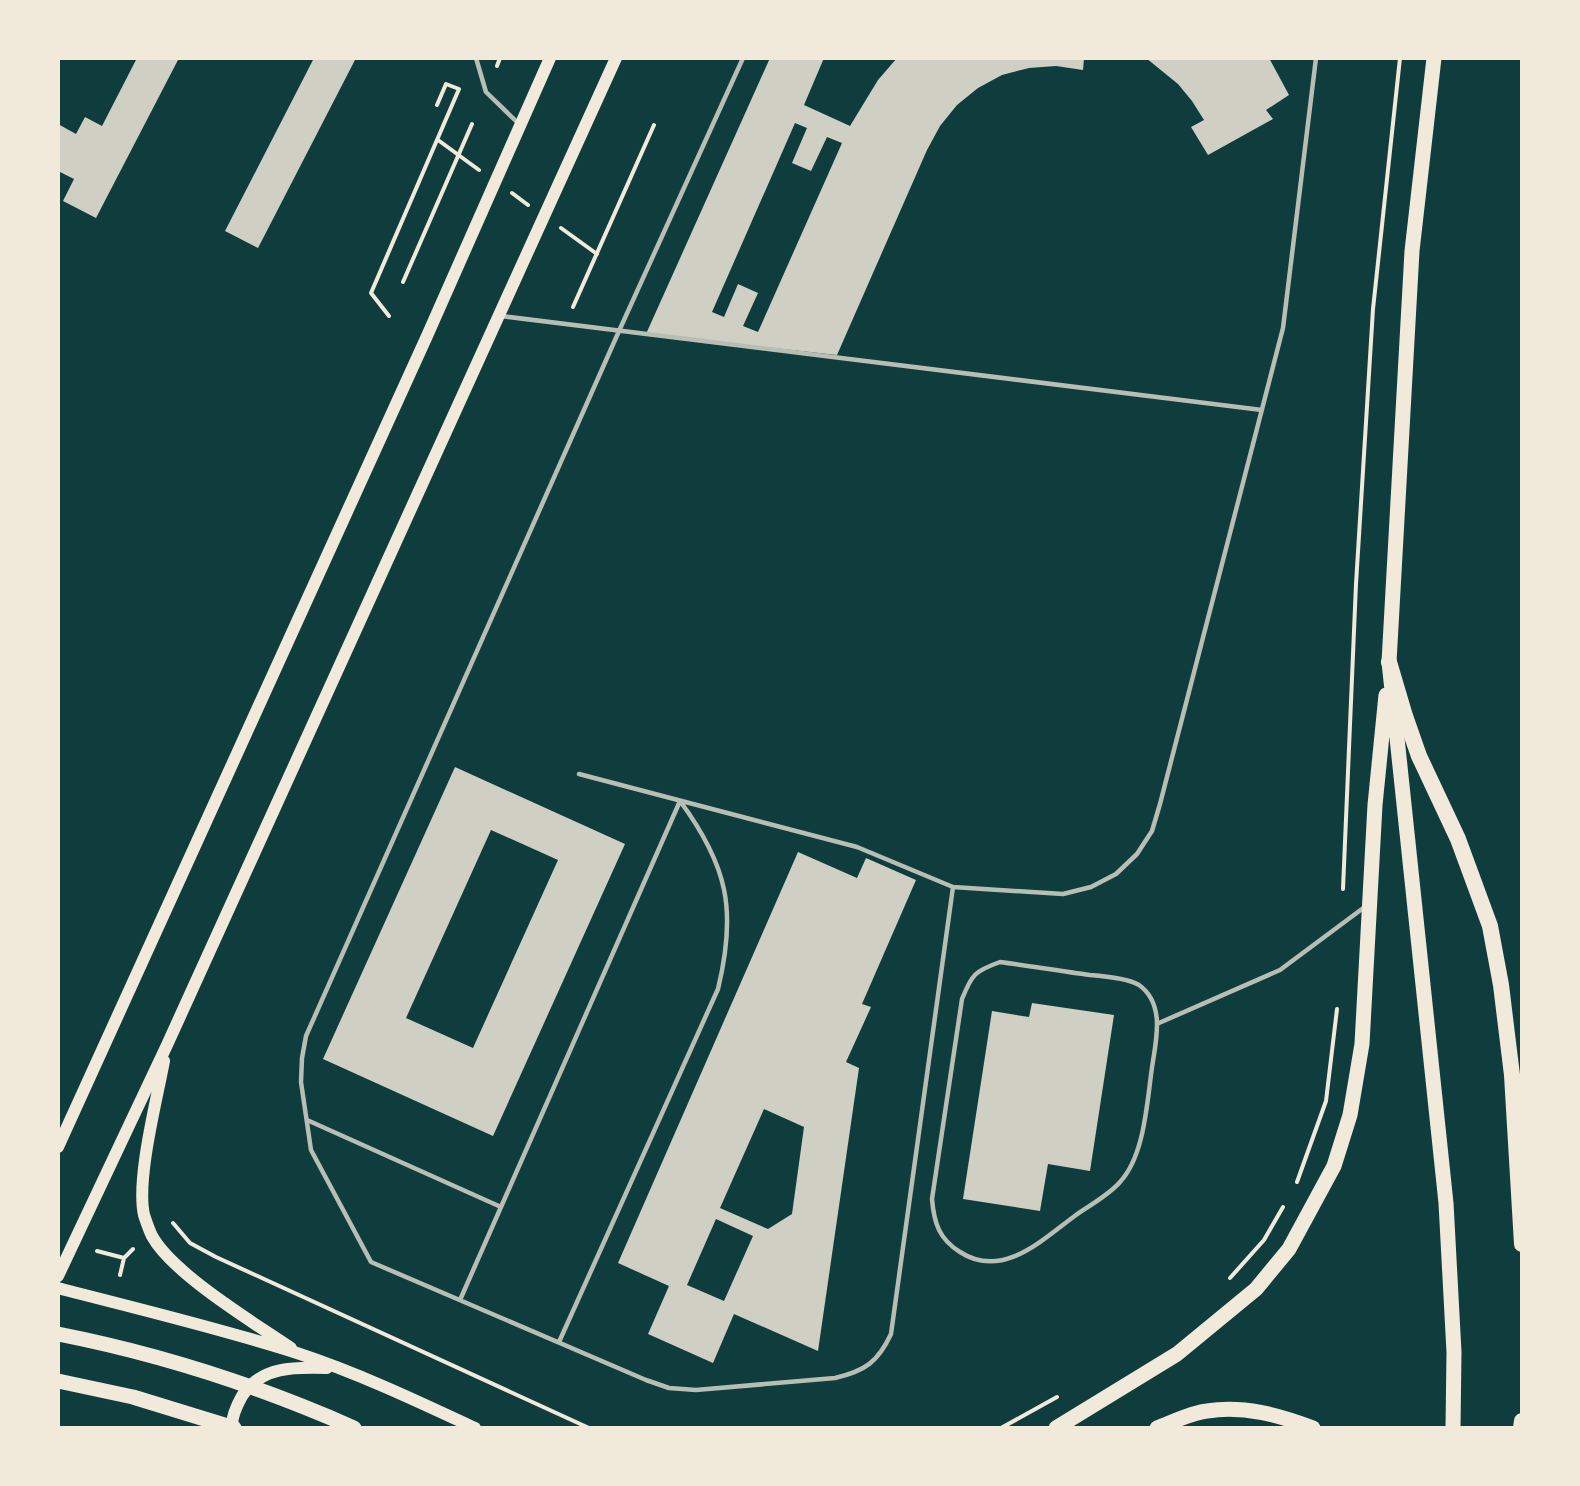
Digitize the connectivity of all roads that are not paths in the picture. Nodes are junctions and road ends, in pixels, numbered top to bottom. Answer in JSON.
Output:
{"nodes":[{"id":1,"x":476,"y":58,"type":"edge"},
{"id":2,"x":550,"y":58,"type":"edge"},
{"id":3,"x":616,"y":58,"type":"edge"},
{"id":4,"x":742,"y":58,"type":"edge"},
{"id":5,"x":1316,"y":58,"type":"edge"},
{"id":6,"x":1434,"y":58,"type":"edge"},
{"id":7,"x":520,"y":125,"type":"junction"},
{"id":8,"x":499,"y":316,"type":"junction"},
{"id":9,"x":619,"y":331,"type":"junction"},
{"id":10,"x":1262,"y":410,"type":"junction"},
{"id":11,"x":1389,"y":662,"type":"junction"},
{"id":12,"x":579,"y":774,"type":"dead end"},
{"id":13,"x":680,"y":801,"type":"junction"},
{"id":14,"x":953,"y":887,"type":"junction"},
{"id":15,"x":1369,"y":904,"type":"junction"},
{"id":16,"x":1159,"y":1023,"type":"junction"},
{"id":17,"x":167,"y":1045,"type":"junction"},
{"id":18,"x":307,"y":1120,"type":"junction"},
{"id":19,"x":58,"y":1147,"type":"edge"},
{"id":20,"x":501,"y":1207,"type":"junction"},
{"id":21,"x":1521,"y":1244,"type":"edge"},
{"id":22,"x":58,"y":1276,"type":"edge"},
{"id":23,"x":58,"y":1288,"type":"edge"},
{"id":24,"x":460,"y":1300,"type":"junction"},
{"id":25,"x":58,"y":1334,"type":"edge"},
{"id":26,"x":560,"y":1342,"type":"junction"},
{"id":27,"x":299,"y":1354,"type":"junction"},
{"id":28,"x":337,"y":1368,"type":"junction"},
{"id":29,"x":58,"y":1381,"type":"edge"},
{"id":30,"x":1521,"y":1421,"type":"edge"},
{"id":31,"x":233,"y":1428,"type":"edge"},
{"id":32,"x":354,"y":1428,"type":"edge"},
{"id":33,"x":475,"y":1428,"type":"edge"},
{"id":34,"x":1056,"y":1428,"type":"edge"},
{"id":35,"x":1158,"y":1428,"type":"edge"},
{"id":36,"x":1313,"y":1428,"type":"edge"},
{"id":37,"x":1453,"y":1428,"type":"edge"},
{"id":38,"x":1521,"y":1428,"type":"edge"}],
"edges":[{"from":1,"to":7,"type":"lane"},
{"from":2,"to":7,"type":"main road"},
{"from":3,"to":8,"type":"main road"},
{"from":4,"to":9,"type":"lane"},
{"from":5,"to":10,"type":"lane"},
{"from":6,"to":11,"type":"main road"},
{"from":7,"to":19,"type":"main road"},
{"from":8,"to":9,"type":"lane"},
{"from":8,"to":17,"type":"main road"},
{"from":9,"to":10,"type":"lane"},
{"from":9,"to":18,"type":"lane"},
{"from":10,"to":14,"type":"lane"},
{"from":11,"to":15,"type":"main road"},
{"from":11,"to":21,"type":"highway"},
{"from":11,"to":37,"type":"main road"},
{"from":12,"to":13,"type":"lane"},
{"from":13,"to":14,"type":"lane"},
{"from":13,"to":20,"type":"lane"},
{"from":13,"to":26,"type":"lane"},
{"from":14,"to":26,"type":"lane"},
{"from":15,"to":16,"type":"lane"},
{"from":15,"to":34,"type":"main road"},
{"from":16,"to":16,"type":"lane"},
{"from":17,"to":22,"type":"main road"},
{"from":17,"to":27,"type":"main road"},
{"from":18,"to":20,"type":"lane"},
{"from":18,"to":24,"type":"lane"},
{"from":20,"to":24,"type":"lane"},
{"from":23,"to":27,"type":"main road"},
{"from":24,"to":26,"type":"lane"},
{"from":25,"to":32,"type":"main road"},
{"from":27,"to":28,"type":"main road"},
{"from":28,"to":31,"type":"main road"},
{"from":28,"to":33,"type":"main road"},
{"from":29,"to":31,"type":"main road"},
{"from":30,"to":38,"type":"highway"},
{"from":35,"to":36,"type":"main road"}]}
